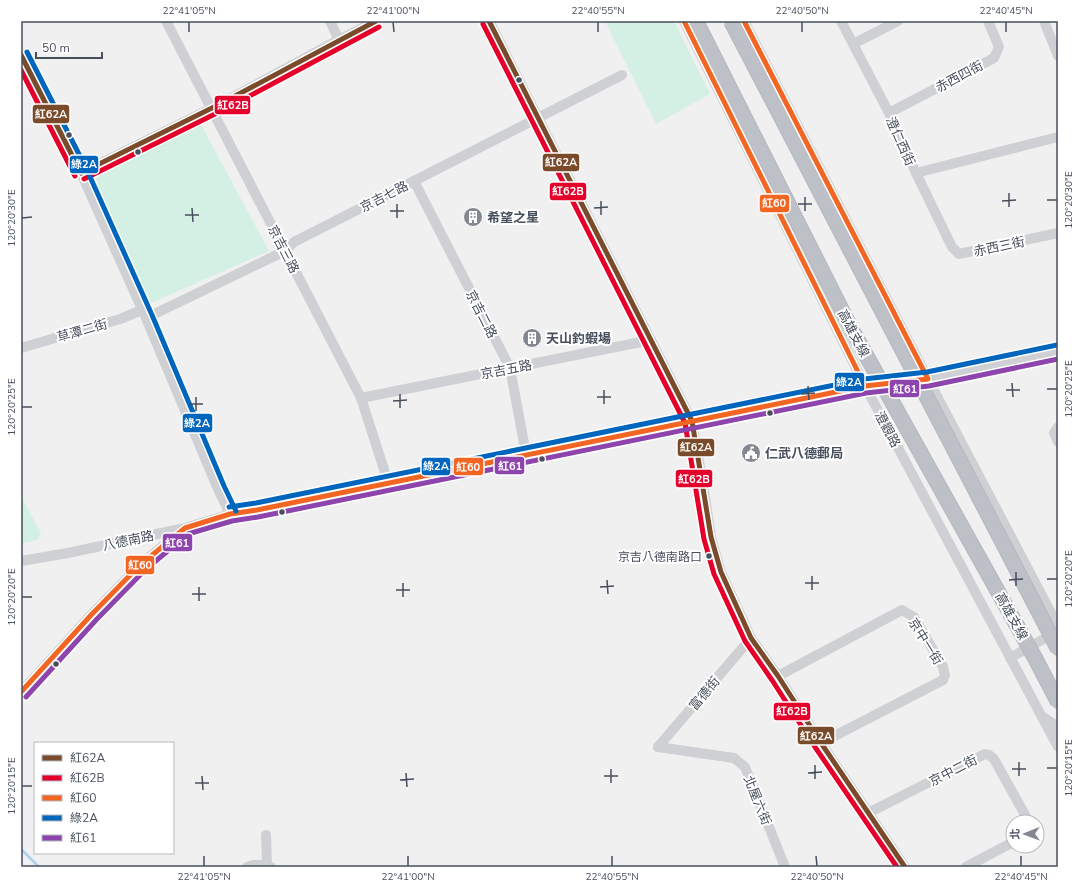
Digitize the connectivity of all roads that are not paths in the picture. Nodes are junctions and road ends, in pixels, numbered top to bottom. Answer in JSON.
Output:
{"nodes":[{"id":1,"x":166,"y":21,"type":"edge"},
{"id":2,"x":330,"y":21,"type":"edge"},
{"id":3,"x":376,"y":21,"type":"edge"},
{"id":4,"x":489,"y":21,"type":"edge"},
{"id":5,"x":684,"y":21,"type":"edge"},
{"id":6,"x":696,"y":21,"type":"edge"},
{"id":7,"x":731,"y":21,"type":"edge"},
{"id":8,"x":744,"y":21,"type":"edge"},
{"id":9,"x":841,"y":21,"type":"edge"},
{"id":10,"x":898,"y":21,"type":"edge"},
{"id":11,"x":988,"y":21,"type":"edge"},
{"id":12,"x":1044,"y":21,"type":"edge"},
{"id":13,"x":339,"y":40,"type":"junction"},
{"id":14,"x":853,"y":44,"type":"junction"},
{"id":15,"x":21,"y":55,"type":"edge"},
{"id":16,"x":1058,"y":56,"type":"edge"},
{"id":17,"x":622,"y":75,"type":"dead end"},
{"id":18,"x":211,"y":108,"type":"junction"},
{"id":19,"x":889,"y":114,"type":"junction"},
{"id":20,"x":538,"y":118,"type":"junction"},
{"id":21,"x":1058,"y":137,"type":"edge"},
{"id":22,"x":81,"y":173,"type":"junction"},
{"id":23,"x":916,"y":173,"type":"junction"},
{"id":24,"x":414,"y":181,"type":"junction"},
{"id":25,"x":1058,"y":233,"type":"edge"},
{"id":26,"x":285,"y":251,"type":"junction"},
{"id":27,"x":144,"y":314,"type":"junction"},
{"id":28,"x":651,"y":340,"type":"junction"},
{"id":29,"x":21,"y":348,"type":"edge"},
{"id":30,"x":1058,"y":352,"type":"edge"},
{"id":31,"x":510,"y":368,"type":"junction"},
{"id":32,"x":928,"y":379,"type":"junction"},
{"id":33,"x":865,"y":386,"type":"junction"},
{"id":34,"x":361,"y":398,"type":"junction"},
{"id":35,"x":692,"y":421,"type":"junction"},
{"id":36,"x":1058,"y":427,"type":"edge"},
{"id":37,"x":1058,"y":442,"type":"edge"},
{"id":38,"x":526,"y":454,"type":"junction"},
{"id":39,"x":388,"y":482,"type":"junction"},
{"id":40,"x":230,"y":514,"type":"junction"},
{"id":41,"x":185,"y":528,"type":"junction"},
{"id":42,"x":21,"y":561,"type":"edge"},
{"id":43,"x":1058,"y":626,"type":"edge"},
{"id":44,"x":1058,"y":632,"type":"edge"},
{"id":45,"x":751,"y":638,"type":"junction"},
{"id":46,"x":1058,"y":649,"type":"edge"},
{"id":47,"x":1010,"y":658,"type":"junction"},
{"id":48,"x":778,"y":676,"type":"junction"},
{"id":49,"x":21,"y":692,"type":"edge"},
{"id":50,"x":1058,"y":702,"type":"edge"},
{"id":51,"x":1041,"y":716,"type":"junction"},
{"id":52,"x":1058,"y":727,"type":"edge"},
{"id":53,"x":821,"y":743,"type":"junction"},
{"id":54,"x":658,"y":747,"type":"joint"},
{"id":55,"x":1058,"y":747,"type":"edge"},
{"id":56,"x":868,"y":813,"type":"junction"},
{"id":57,"x":1024,"y":814,"type":"edge"},
{"id":58,"x":266,"y":835,"type":"dead end"},
{"id":59,"x":1005,"y":846,"type":"edge"},
{"id":60,"x":268,"y":866,"type":"edge"},
{"id":61,"x":247,"y":867,"type":"edge"},
{"id":62,"x":786,"y":867,"type":"edge"},
{"id":63,"x":905,"y":867,"type":"edge"},
{"id":64,"x":966,"y":867,"type":"edge"}],
"edges":[{"from":1,"to":18,"type":"street","name":"京吉三路"},
{"from":2,"to":13,"type":"street"},
{"from":3,"to":13,"type":"street"},
{"from":4,"to":20,"type":"street"},
{"from":5,"to":33,"type":"street","name":"澄觀路"},
{"from":6,"to":50,"type":"highway","name":"高雄支線","bridge":true},
{"from":7,"to":46,"type":"highway","name":"高雄支線","bridge":true},
{"from":8,"to":32,"type":"street"},
{"from":9,"to":14,"type":"street","name":"澄仁西街"},
{"from":10,"to":14,"type":"street"},
{"from":11,"to":19,"type":"street","name":"赤西四街"},
{"from":12,"to":16,"type":"street"},
{"from":13,"to":18,"type":"street"},
{"from":14,"to":19,"type":"street","name":"澄仁西街"},
{"from":15,"to":22,"type":"street"},
{"from":17,"to":20,"type":"street","name":"京吉七路"},
{"from":18,"to":22,"type":"street"},
{"from":18,"to":26,"type":"street","name":"京吉三路"},
{"from":19,"to":23,"type":"street","name":"澄仁西街"},
{"from":20,"to":24,"type":"street","name":"京吉七路"},
{"from":20,"to":28,"type":"street"},
{"from":21,"to":23,"type":"street","name":"澄仁西街"},
{"from":22,"to":27,"type":"street"},
{"from":23,"to":25,"type":"street","name":"赤西三街"},
{"from":24,"to":26,"type":"street","name":"京吉七路"},
{"from":24,"to":31,"type":"street","name":"京吉二路"},
{"from":26,"to":27,"type":"street","name":"京吉七路"},
{"from":26,"to":34,"type":"street","name":"京吉三路"},
{"from":27,"to":29,"type":"street","name":"草潭二街"},
{"from":27,"to":40,"type":"street"},
{"from":28,"to":31,"type":"street","name":"京吉五路"},
{"from":28,"to":35,"type":"street"},
{"from":30,"to":32,"type":"street","name":"八德南路"},
{"from":31,"to":34,"type":"street","name":"京吉五路"},
{"from":31,"to":38,"type":"street","name":"京吉二路"},
{"from":32,"to":33,"type":"street","name":"八德南路"},
{"from":32,"to":43,"type":"street"},
{"from":33,"to":35,"type":"street","name":"八德南路"},
{"from":33,"to":47,"type":"street","name":"澄觀路"},
{"from":34,"to":39,"type":"street","name":"京吉三路"},
{"from":35,"to":38,"type":"street","name":"八德南路"},
{"from":35,"to":45,"type":"street"},
{"from":36,"to":37,"type":"street"},
{"from":38,"to":39,"type":"street","name":"八德南路"},
{"from":39,"to":40,"type":"street","name":"八德南路"},
{"from":40,"to":41,"type":"street","name":"八德南路"},
{"from":41,"to":42,"type":"street","name":"八德南路"},
{"from":41,"to":49,"type":"street"},
{"from":44,"to":47,"type":"street"},
{"from":45,"to":48,"type":"street"},
{"from":45,"to":54,"type":"street","name":"富德街"},
{"from":47,"to":51,"type":"street","name":"澄觀路"},
{"from":48,"to":53,"type":"street"},
{"from":48,"to":53,"type":"street","name":"京中一街"},
{"from":51,"to":52,"type":"street"},
{"from":51,"to":55,"type":"street","name":"澄觀路"},
{"from":53,"to":56,"type":"street"},
{"from":54,"to":62,"type":"street","name":"北屋六街"},
{"from":56,"to":57,"type":"street","name":"京中二街"},
{"from":56,"to":63,"type":"street"},
{"from":58,"to":60,"type":"street"},
{"from":59,"to":64,"type":"street"},
{"from":60,"to":61,"type":"street"}]}
